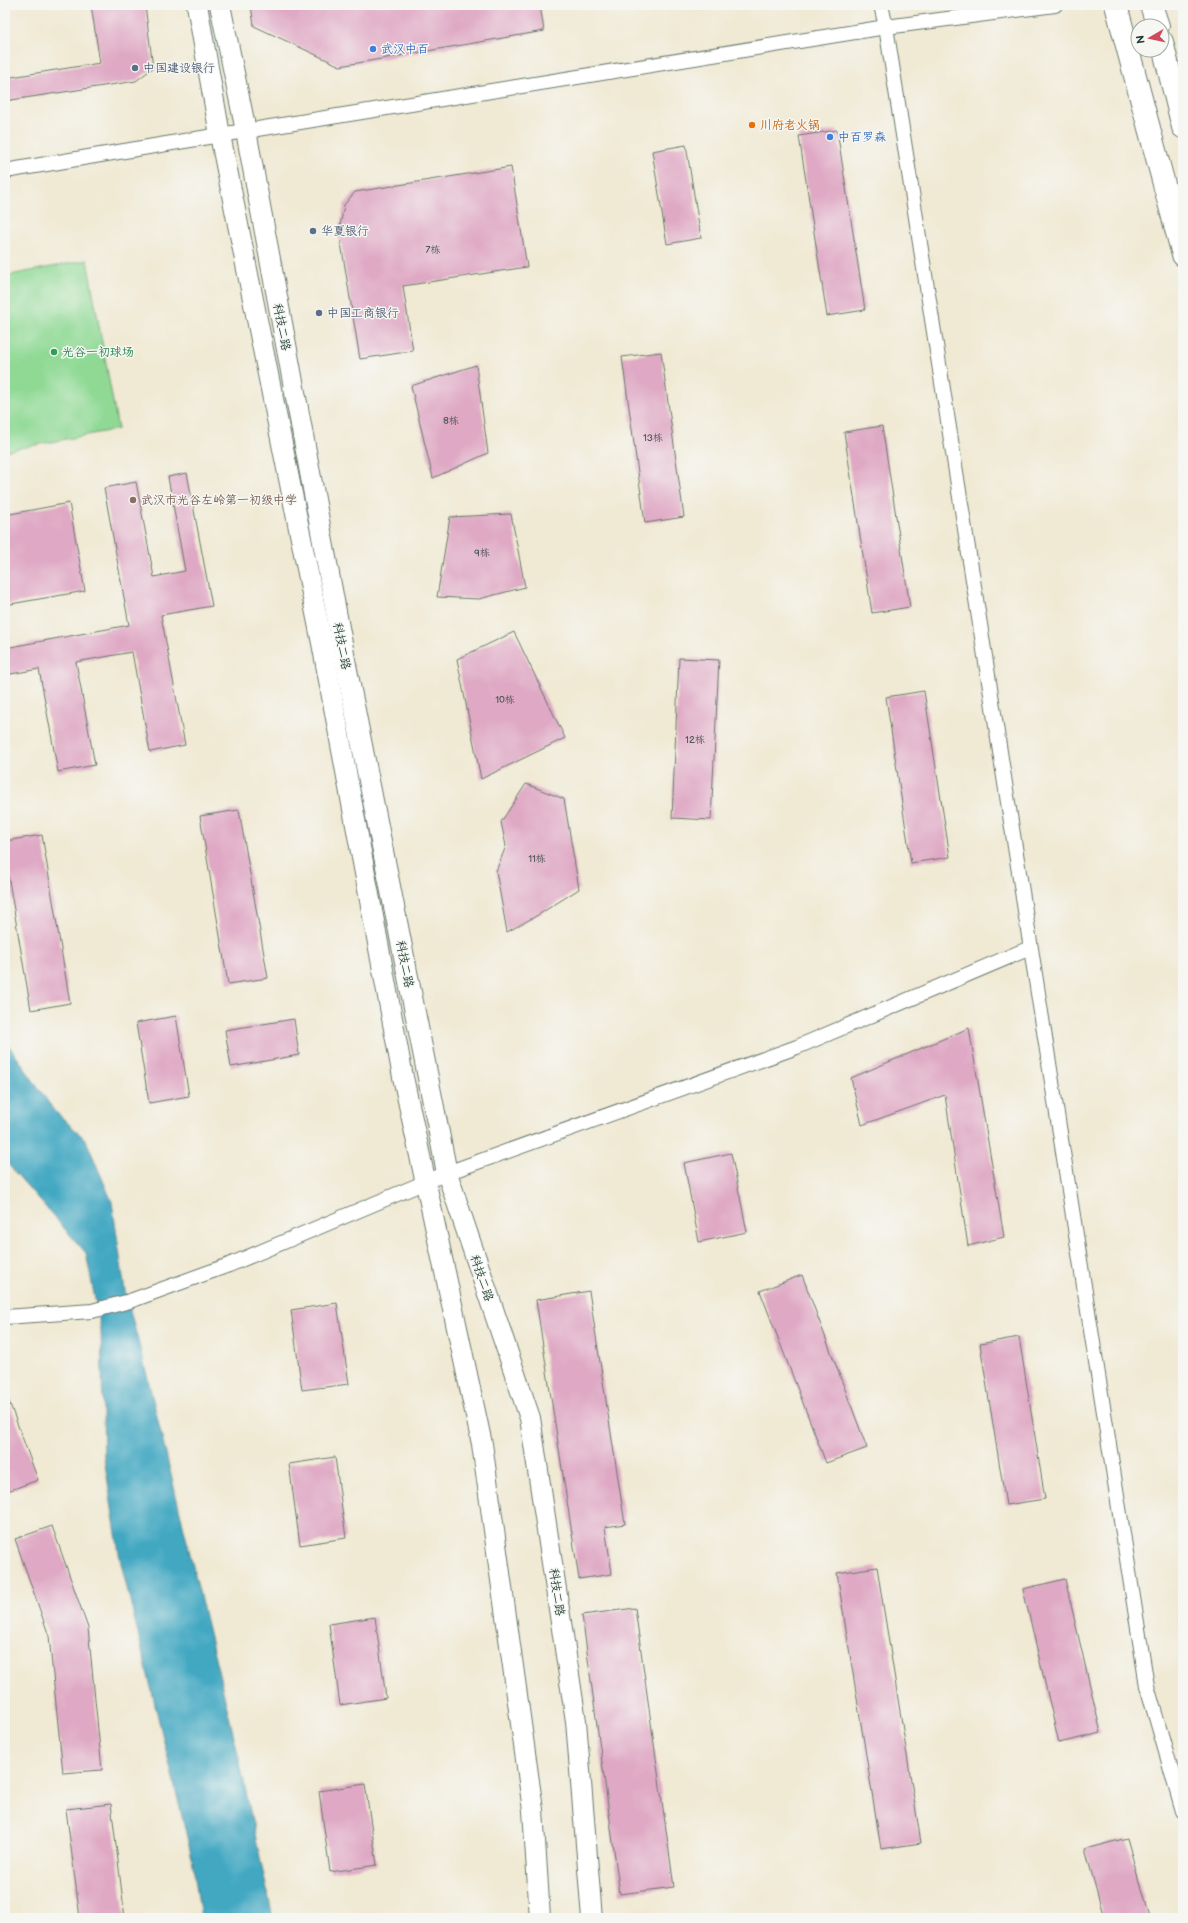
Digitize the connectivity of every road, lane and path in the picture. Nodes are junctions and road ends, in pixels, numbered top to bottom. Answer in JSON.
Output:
{"nodes":[{"id":1,"x":197,"y":5,"type":"edge"},
{"id":2,"x":220,"y":5,"type":"edge"},
{"id":3,"x":881,"y":5,"type":"edge"},
{"id":4,"x":1055,"y":5,"type":"edge"},
{"id":5,"x":1116,"y":5,"type":"edge"},
{"id":6,"x":1151,"y":5,"type":"edge"},
{"id":7,"x":1155,"y":18,"type":"edge"},
{"id":8,"x":886,"y":27,"type":"junction"},
{"id":9,"x":1166,"y":58,"type":"edge"},
{"id":10,"x":1183,"y":127,"type":"edge"},
{"id":11,"x":246,"y":131,"type":"junction"},
{"id":12,"x":220,"y":135,"type":"junction"},
{"id":13,"x":5,"y":171,"type":"edge"},
{"id":14,"x":1183,"y":255,"type":"edge"},
{"id":15,"x":1030,"y":948,"type":"junction"},
{"id":16,"x":447,"y":1173,"type":"junction"},
{"id":17,"x":426,"y":1183,"type":"junction"},
{"id":18,"x":5,"y":1317,"type":"edge"},
{"id":19,"x":1183,"y":1811,"type":"edge"},
{"id":20,"x":540,"y":1918,"type":"edge"},
{"id":21,"x":592,"y":1918,"type":"edge"}],
"edges":[{"from":1,"to":12,"type":"street","name":"科技二路"},
{"from":2,"to":11,"type":"street","name":"科技二路"},
{"from":3,"to":8,"type":"street"},
{"from":4,"to":8,"type":"street"},
{"from":5,"to":14,"type":"main road"},
{"from":6,"to":7,"type":"main road"},
{"from":8,"to":11,"type":"street"},
{"from":8,"to":15,"type":"street"},
{"from":9,"to":10,"type":"main road"},
{"from":11,"to":12,"type":"street"},
{"from":11,"to":16,"type":"street","name":"科技二路"},
{"from":12,"to":13,"type":"street"},
{"from":12,"to":17,"type":"street","name":"科技二路"},
{"from":15,"to":16,"type":"street"},
{"from":15,"to":19,"type":"street"},
{"from":16,"to":17,"type":"street"},
{"from":16,"to":21,"type":"street","name":"科技二路"},
{"from":17,"to":18,"type":"street"},
{"from":17,"to":20,"type":"street","name":"科技二路"}]}
